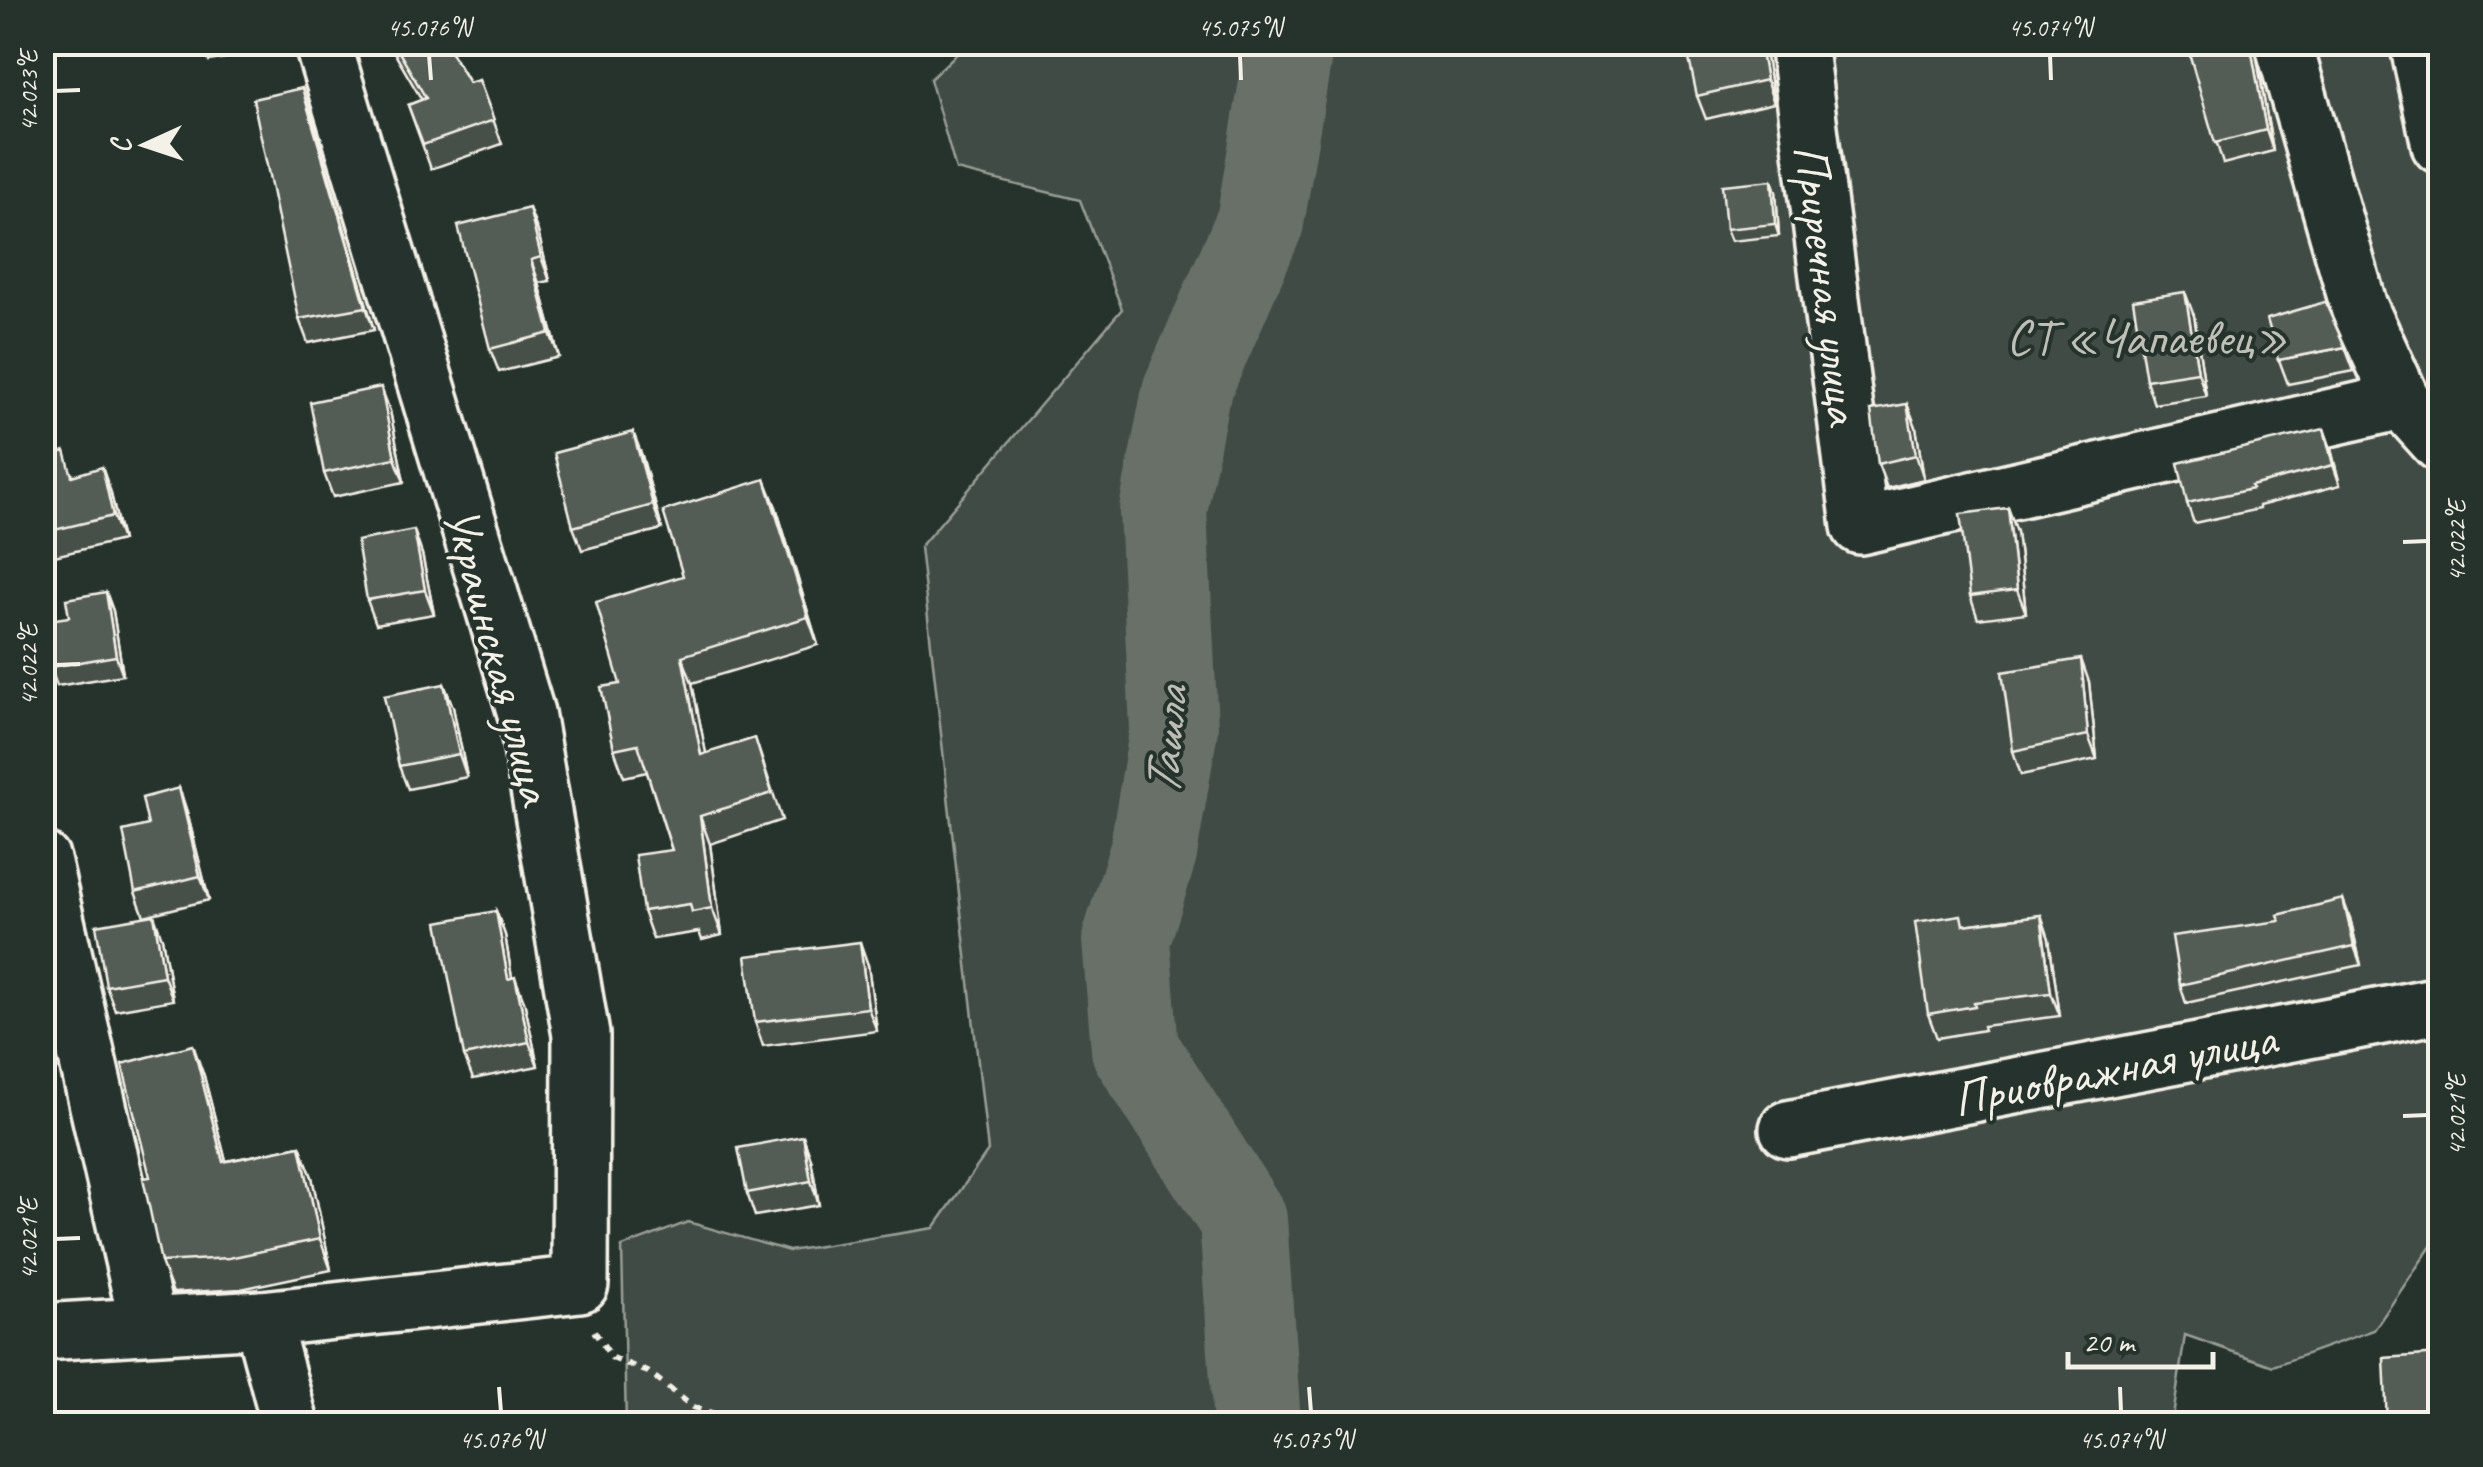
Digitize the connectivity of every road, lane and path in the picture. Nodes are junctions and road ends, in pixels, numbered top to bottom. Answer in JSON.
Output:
{"nodes":[{"id":1,"x":322,"y":42,"type":"edge"},
{"id":2,"x":1798,"y":42,"type":"edge"},
{"id":3,"x":2283,"y":42,"type":"edge"},
{"id":4,"x":2418,"y":42,"type":"edge"},
{"id":5,"x":2440,"y":144,"type":"edge"},
{"id":6,"x":2402,"y":401,"type":"junction"},
{"id":7,"x":2440,"y":443,"type":"edge"},
{"id":8,"x":42,"y":860,"type":"edge"},
{"id":9,"x":2440,"y":1005,"type":"edge"},
{"id":10,"x":1788,"y":1129,"type":"dead end"},
{"id":11,"x":580,"y":1284,"type":"junction"},
{"id":12,"x":262,"y":1319,"type":"junction"},
{"id":13,"x":148,"y":1325,"type":"junction"},
{"id":14,"x":42,"y":1332,"type":"edge"},
{"id":15,"x":290,"y":1424,"type":"edge"},
{"id":16,"x":745,"y":1424,"type":"edge"}],
"edges":[{"from":1,"to":11,"type":"street","name":"Украинская улица"},
{"from":2,"to":6,"type":"street","name":"Приречная улица"},
{"from":3,"to":6,"type":"street"},
{"from":4,"to":5,"type":"street"},
{"from":6,"to":7,"type":"street"},
{"from":8,"to":13,"type":"street"},
{"from":9,"to":10,"type":"street","name":"Приовражная улица"},
{"from":11,"to":12,"type":"street"},
{"from":11,"to":16,"type":"path"},
{"from":12,"to":13,"type":"street"},
{"from":12,"to":15,"type":"street"},
{"from":13,"to":14,"type":"street"}]}
